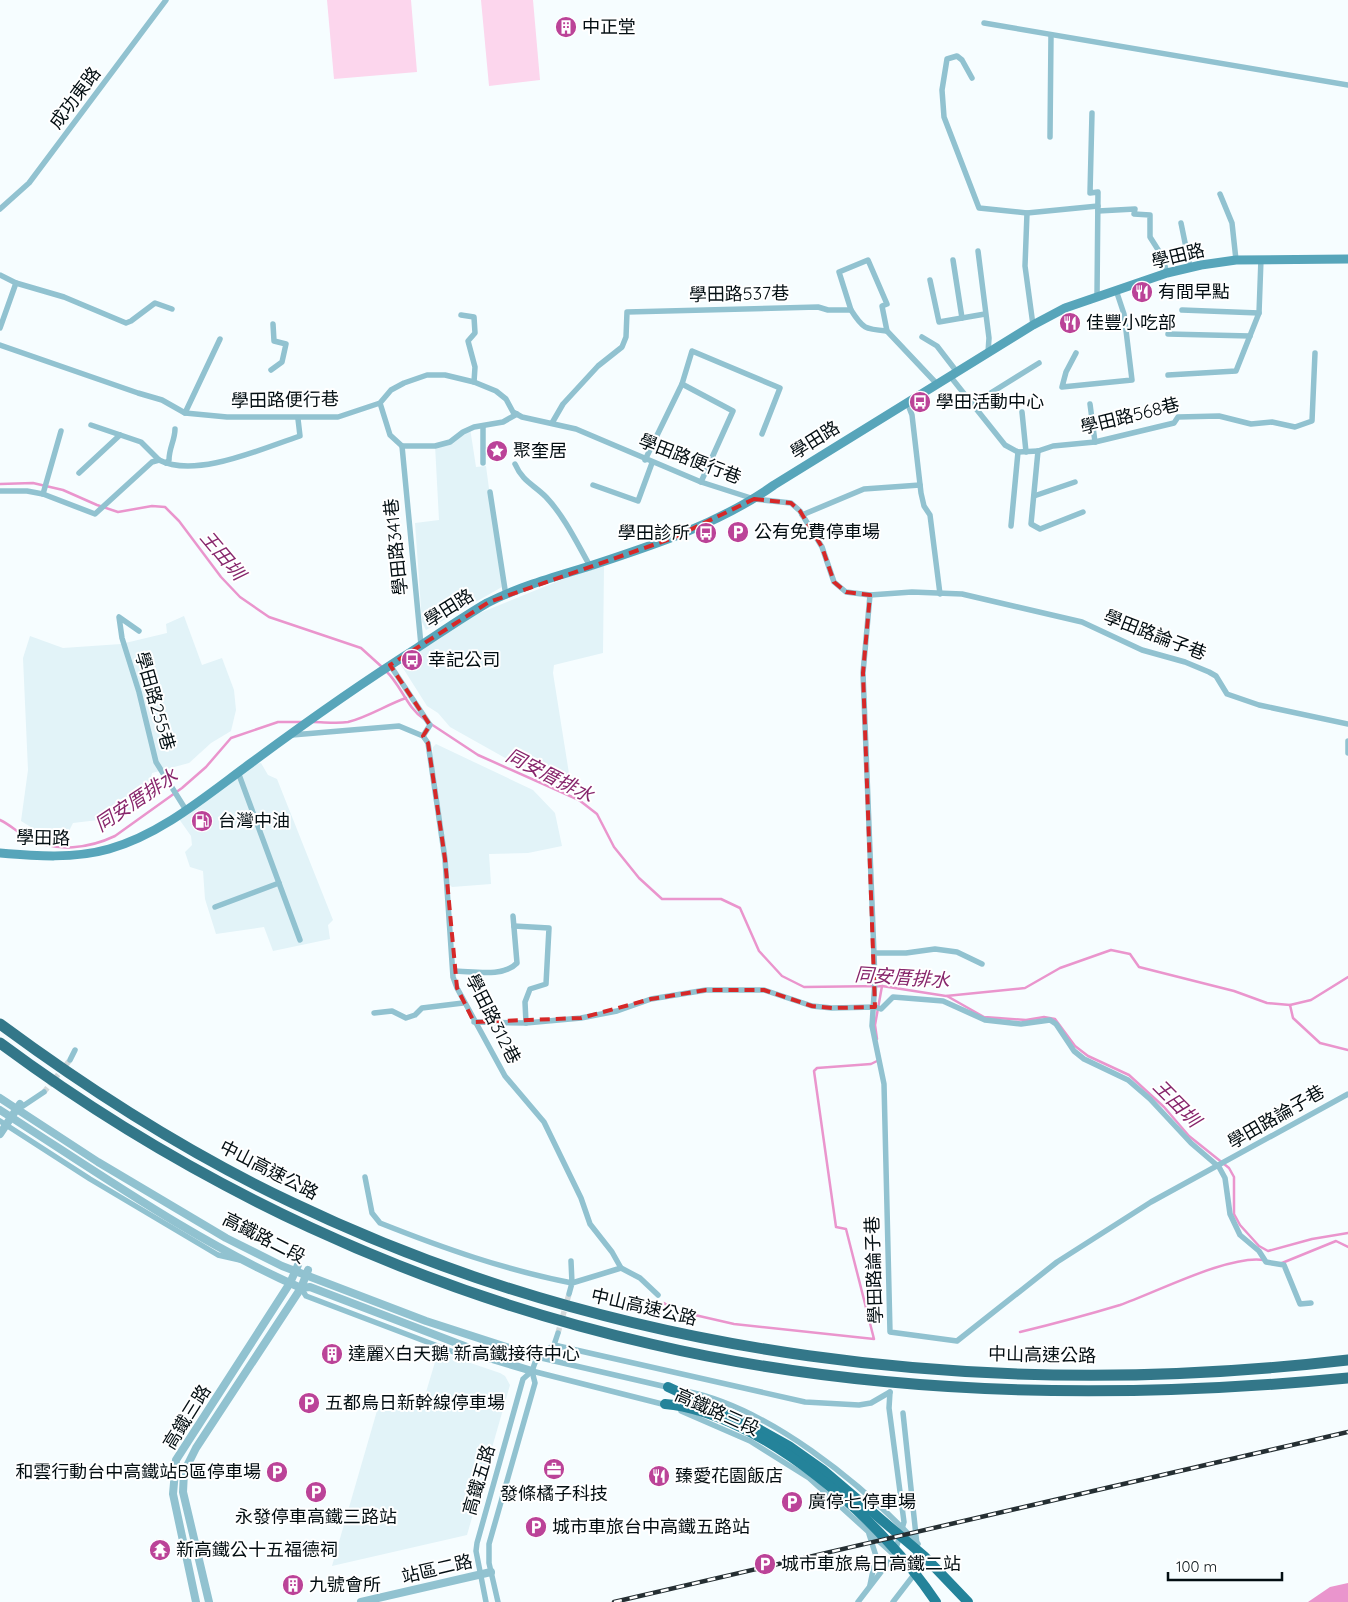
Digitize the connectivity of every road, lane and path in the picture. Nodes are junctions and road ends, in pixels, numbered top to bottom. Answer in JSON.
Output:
{"nodes":[{"id":1,"x":166,"y":0,"type":"edge"},
{"id":2,"x":984,"y":23,"type":"dead end"},
{"id":3,"x":1051,"y":35,"type":"junction"},
{"id":4,"x":972,"y":78,"type":"dead end"},
{"id":5,"x":1348,"y":85,"type":"edge"},
{"id":6,"x":1092,"y":113,"type":"dead end"},
{"id":7,"x":1050,"y":137,"type":"dead end"},
{"id":8,"x":1220,"y":194,"type":"dead end"},
{"id":9,"x":0,"y":209,"type":"edge"},
{"id":10,"x":1098,"y":209,"type":"junction"},
{"id":11,"x":1027,"y":213,"type":"junction"},
{"id":12,"x":1180,"y":224,"type":"dead end"},
{"id":13,"x":978,"y":251,"type":"dead end"},
{"id":14,"x":1262,"y":259,"type":"junction"},
{"id":15,"x":1348,"y":259,"type":"edge"},
{"id":16,"x":953,"y":260,"type":"dead end"},
{"id":17,"x":1236,"y":260,"type":"junction"},
{"id":18,"x":1190,"y":267,"type":"junction"},
{"id":19,"x":1167,"y":273,"type":"junction"},
{"id":20,"x":0,"y":275,"type":"edge"},
{"id":21,"x":930,"y":280,"type":"dead end"},
{"id":22,"x":16,"y":282,"type":"junction"},
{"id":23,"x":1116,"y":290,"type":"junction"},
{"id":24,"x":1097,"y":296,"type":"junction"},
{"id":25,"x":172,"y":309,"type":"dead end"},
{"id":26,"x":851,"y":310,"type":"junction"},
{"id":27,"x":1182,"y":310,"type":"dead end"},
{"id":28,"x":1259,"y":313,"type":"junction"},
{"id":29,"x":986,"y":314,"type":"junction"},
{"id":30,"x":460,"y":315,"type":"dead end"},
{"id":31,"x":962,"y":318,"type":"junction"},
{"id":32,"x":273,"y":324,"type":"dead end"},
{"id":33,"x":1033,"y":325,"type":"junction"},
{"id":34,"x":0,"y":328,"type":"edge"},
{"id":35,"x":886,"y":331,"type":"junction"},
{"id":36,"x":1168,"y":334,"type":"dead end"},
{"id":37,"x":1250,"y":336,"type":"junction"},
{"id":38,"x":922,"y":337,"type":"dead end"},
{"id":39,"x":220,"y":339,"type":"dead end"},
{"id":40,"x":0,"y":345,"type":"edge"},
{"id":41,"x":1076,"y":352,"type":"dead end"},
{"id":42,"x":988,"y":353,"type":"junction"},
{"id":43,"x":1315,"y":353,"type":"dead end"},
{"id":44,"x":1039,"y":363,"type":"dead end"},
{"id":45,"x":271,"y":370,"type":"dead end"},
{"id":46,"x":953,"y":374,"type":"junction"},
{"id":47,"x":1168,"y":375,"type":"dead end"},
{"id":48,"x":474,"y":382,"type":"junction"},
{"id":49,"x":682,"y":384,"type":"junction"},
{"id":50,"x":937,"y":384,"type":"junction"},
{"id":51,"x":907,"y":402,"type":"junction"},
{"id":52,"x":380,"y":403,"type":"junction"},
{"id":53,"x":972,"y":404,"type":"junction"},
{"id":54,"x":1090,"y":404,"type":"dead end"},
{"id":55,"x":1022,"y":412,"type":"dead end"},
{"id":56,"x":185,"y":413,"type":"junction"},
{"id":57,"x":517,"y":414,"type":"junction"},
{"id":58,"x":298,"y":419,"type":"junction"},
{"id":59,"x":552,"y":423,"type":"junction"},
{"id":60,"x":91,"y":425,"type":"dead end"},
{"id":61,"x":483,"y":426,"type":"junction"},
{"id":62,"x":175,"y":429,"type":"dead end"},
{"id":63,"x":61,"y":431,"type":"dead end"},
{"id":64,"x":762,"y":434,"type":"dead end"},
{"id":65,"x":120,"y":435,"type":"junction"},
{"id":66,"x":1095,"y":442,"type":"junction"},
{"id":67,"x":402,"y":446,"type":"junction"},
{"id":68,"x":1038,"y":451,"type":"junction"},
{"id":69,"x":1018,"y":452,"type":"junction"},
{"id":70,"x":1026,"y":452,"type":"junction"},
{"id":71,"x":159,"y":460,"type":"junction"},
{"id":72,"x":645,"y":460,"type":"junction"},
{"id":73,"x":166,"y":463,"type":"junction"},
{"id":74,"x":652,"y":463,"type":"junction"},
{"id":75,"x":483,"y":464,"type":"dead end"},
{"id":76,"x":515,"y":464,"type":"dead end"},
{"id":77,"x":79,"y":472,"type":"dead end"},
{"id":78,"x":701,"y":482,"type":"junction"},
{"id":79,"x":1075,"y":482,"type":"dead end"},
{"id":80,"x":593,"y":484,"type":"dead end"},
{"id":81,"x":920,"y":485,"type":"junction"},
{"id":82,"x":0,"y":491,"type":"edge"},
{"id":83,"x":490,"y":492,"type":"dead end"},
{"id":84,"x":43,"y":494,"type":"junction"},
{"id":85,"x":1034,"y":496,"type":"junction"},
{"id":86,"x":754,"y":499,"type":"junction"},
{"id":87,"x":1083,"y":512,"type":"dead end"},
{"id":88,"x":802,"y":515,"type":"junction"},
{"id":89,"x":1011,"y":526,"type":"dead end"},
{"id":90,"x":590,"y":566,"type":"junction"},
{"id":91,"x":940,"y":594,"type":"junction"},
{"id":92,"x":870,"y":595,"type":"junction"},
{"id":93,"x":506,"y":596,"type":"junction"},
{"id":94,"x":139,"y":631,"type":"dead end"},
{"id":95,"x":421,"y":645,"type":"junction"},
{"id":96,"x":390,"y":665,"type":"junction"},
{"id":97,"x":1348,"y":724,"type":"edge"},
{"id":98,"x":290,"y":735,"type":"junction"},
{"id":99,"x":423,"y":736,"type":"junction"},
{"id":100,"x":1348,"y":741,"type":"edge"},
{"id":101,"x":1348,"y":753,"type":"edge"},
{"id":102,"x":238,"y":772,"type":"junction"},
{"id":103,"x":183,"y":806,"type":"junction"},
{"id":104,"x":0,"y":853,"type":"edge"},
{"id":105,"x":279,"y":883,"type":"junction"},
{"id":106,"x":215,"y":907,"type":"dead end"},
{"id":107,"x":513,"y":916,"type":"dead end"},
{"id":108,"x":514,"y":926,"type":"junction"},
{"id":109,"x":300,"y":940,"type":"dead end"},
{"id":110,"x":874,"y":953,"type":"junction"},
{"id":111,"x":982,"y":964,"type":"dead end"},
{"id":112,"x":453,"y":971,"type":"junction"},
{"id":113,"x":463,"y":1003,"type":"junction"},
{"id":114,"x":875,"y":1007,"type":"junction"},
{"id":115,"x":374,"y":1013,"type":"dead end"},
{"id":116,"x":474,"y":1022,"type":"junction"},
{"id":117,"x":526,"y":1022,"type":"junction"},
{"id":118,"x":0,"y":1024,"type":"edge"},
{"id":119,"x":0,"y":1043,"type":"edge"},
{"id":120,"x":74,"y":1050,"type":"dead end"},
{"id":121,"x":70,"y":1060,"type":"tunnel mouth"},
{"id":122,"x":44,"y":1092,"type":"tunnel mouth"},
{"id":123,"x":1348,"y":1094,"type":"edge"},
{"id":124,"x":5,"y":1099,"type":"edge"},
{"id":125,"x":20,"y":1106,"type":"junction"},
{"id":126,"x":0,"y":1110,"type":"edge"},
{"id":127,"x":12,"y":1117,"type":"junction"},
{"id":128,"x":3,"y":1123,"type":"edge"},
{"id":129,"x":0,"y":1134,"type":"edge"},
{"id":130,"x":1218,"y":1167,"type":"junction"},
{"id":131,"x":365,"y":1177,"type":"dead end"},
{"id":132,"x":242,"y":1261,"type":"junction"},
{"id":133,"x":571,"y":1261,"type":"dead end"},
{"id":134,"x":621,"y":1268,"type":"junction"},
{"id":135,"x":296,"y":1269,"type":"junction"},
{"id":136,"x":307,"y":1273,"type":"junction"},
{"id":137,"x":290,"y":1283,"type":"junction"},
{"id":138,"x":572,"y":1283,"type":"junction"},
{"id":139,"x":301,"y":1288,"type":"junction"},
{"id":140,"x":569,"y":1294,"type":"tunnel mouth"},
{"id":141,"x":658,"y":1295,"type":"dead end"},
{"id":142,"x":1311,"y":1303,"type":"dead end"},
{"id":143,"x":558,"y":1333,"type":"tunnel mouth"},
{"id":144,"x":554,"y":1345,"type":"junction"},
{"id":145,"x":537,"y":1357,"type":"junction"},
{"id":146,"x":1348,"y":1360,"type":"edge"},
{"id":147,"x":532,"y":1371,"type":"junction"},
{"id":148,"x":1348,"y":1378,"type":"edge"},
{"id":149,"x":668,"y":1387,"type":"junction"},
{"id":150,"x":664,"y":1404,"type":"junction"},
{"id":151,"x":903,"y":1413,"type":"dead end"},
{"id":152,"x":788,"y":1450,"type":"junction"},
{"id":153,"x":865,"y":1528,"type":"junction"},
{"id":154,"x":903,"y":1528,"type":"junction"},
{"id":155,"x":918,"y":1544,"type":"junction"},
{"id":156,"x":894,"y":1555,"type":"junction"},
{"id":157,"x":916,"y":1555,"type":"junction"},
{"id":158,"x":491,"y":1572,"type":"junction"},
{"id":159,"x":479,"y":1574,"type":"junction"},
{"id":160,"x":869,"y":1589,"type":"junction"},
{"id":161,"x":196,"y":1602,"type":"edge"},
{"id":162,"x":209,"y":1602,"type":"edge"},
{"id":163,"x":362,"y":1602,"type":"edge"},
{"id":164,"x":486,"y":1602,"type":"edge"},
{"id":165,"x":498,"y":1602,"type":"edge"},
{"id":166,"x":858,"y":1602,"type":"edge"},
{"id":167,"x":893,"y":1602,"type":"edge"},
{"id":168,"x":936,"y":1602,"type":"edge"},
{"id":169,"x":968,"y":1602,"type":"edge"}],
"edges":[{"from":1,"to":9,"type":"street","name":"成功東路"},
{"from":2,"to":3,"type":"street"},
{"from":3,"to":5,"type":"street"},
{"from":3,"to":7,"type":"street"},
{"from":4,"to":11,"type":"street"},
{"from":6,"to":10,"type":"street"},
{"from":8,"to":17,"type":"street"},
{"from":10,"to":11,"type":"street"},
{"from":10,"to":19,"type":"street"},
{"from":10,"to":24,"type":"street"},
{"from":11,"to":33,"type":"street"},
{"from":12,"to":18,"type":"street"},
{"from":13,"to":29,"type":"street"},
{"from":14,"to":15,"type":"main road","name":"學田路"},
{"from":14,"to":17,"type":"main road","name":"學田路"},
{"from":14,"to":28,"type":"street"},
{"from":16,"to":31,"type":"street"},
{"from":17,"to":18,"type":"main road","name":"學田路"},
{"from":18,"to":19,"type":"main road","name":"學田路"},
{"from":19,"to":23,"type":"main road","name":"學田路"},
{"from":20,"to":22,"type":"street"},
{"from":21,"to":31,"type":"street"},
{"from":22,"to":25,"type":"street"},
{"from":22,"to":34,"type":"street"},
{"from":23,"to":24,"type":"main road","name":"學田路"},
{"from":23,"to":41,"type":"street"},
{"from":24,"to":33,"type":"main road","name":"學田路"},
{"from":26,"to":35,"type":"street"},
{"from":26,"to":35,"type":"street"},
{"from":26,"to":59,"type":"street","name":"學田路537巷"},
{"from":27,"to":28,"type":"street"},
{"from":28,"to":37,"type":"street"},
{"from":29,"to":31,"type":"street"},
{"from":29,"to":42,"type":"street"},
{"from":30,"to":48,"type":"street"},
{"from":32,"to":45,"type":"street"},
{"from":33,"to":42,"type":"main road","name":"學田路"},
{"from":35,"to":50,"type":"street"},
{"from":36,"to":37,"type":"street"},
{"from":37,"to":47,"type":"street"},
{"from":38,"to":46,"type":"street"},
{"from":39,"to":56,"type":"street"},
{"from":40,"to":56,"type":"street","name":"學田路便行巷"},
{"from":42,"to":46,"type":"main road","name":"學田路"},
{"from":43,"to":66,"type":"street","name":"學田路568巷"},
{"from":44,"to":53,"type":"street"},
{"from":46,"to":50,"type":"main road","name":"學田路"},
{"from":46,"to":53,"type":"street"},
{"from":48,"to":52,"type":"street","name":"學田路便行巷"},
{"from":48,"to":57,"type":"street","name":"學田路便行巷"},
{"from":49,"to":64,"type":"street"},
{"from":49,"to":72,"type":"street"},
{"from":49,"to":78,"type":"street"},
{"from":50,"to":51,"type":"main road","name":"學田路"},
{"from":51,"to":81,"type":"street"},
{"from":51,"to":86,"type":"main road","name":"學田路"},
{"from":52,"to":58,"type":"street","name":"學田路便行巷"},
{"from":52,"to":67,"type":"street"},
{"from":53,"to":69,"type":"street"},
{"from":54,"to":66,"type":"street"},
{"from":55,"to":70,"type":"street"},
{"from":56,"to":58,"type":"street","name":"學田路便行巷"},
{"from":57,"to":59,"type":"street","name":"學田路便行巷"},
{"from":57,"to":61,"type":"street"},
{"from":58,"to":73,"type":"street"},
{"from":59,"to":72,"type":"street","name":"學田路便行巷"},
{"from":60,"to":65,"type":"street"},
{"from":61,"to":67,"type":"street"},
{"from":61,"to":75,"type":"street"},
{"from":62,"to":73,"type":"street"},
{"from":63,"to":84,"type":"street"},
{"from":65,"to":71,"type":"street"},
{"from":65,"to":77,"type":"street"},
{"from":66,"to":68,"type":"street","name":"學田路568巷"},
{"from":67,"to":95,"type":"street","name":"學田路341巷"},
{"from":68,"to":70,"type":"street","name":"學田路568巷"},
{"from":68,"to":85,"type":"street"},
{"from":69,"to":70,"type":"street","name":"學田路568巷"},
{"from":69,"to":89,"type":"street"},
{"from":71,"to":73,"type":"street"},
{"from":71,"to":84,"type":"street"},
{"from":72,"to":74,"type":"street","name":"學田路便行巷"},
{"from":74,"to":78,"type":"street","name":"學田路便行巷"},
{"from":74,"to":80,"type":"street"},
{"from":76,"to":90,"type":"street"},
{"from":78,"to":86,"type":"street","name":"學田路便行巷"},
{"from":79,"to":85,"type":"street"},
{"from":81,"to":88,"type":"street"},
{"from":81,"to":91,"type":"street"},
{"from":82,"to":84,"type":"street"},
{"from":83,"to":93,"type":"street"},
{"from":85,"to":87,"type":"street"},
{"from":86,"to":88,"type":"street","name":"學田路論子巷"},
{"from":86,"to":90,"type":"main road","name":"學田路"},
{"from":88,"to":92,"type":"street","name":"學田路論子巷"},
{"from":90,"to":93,"type":"main road","name":"學田路"},
{"from":91,"to":92,"type":"street","name":"學田路論子巷"},
{"from":91,"to":97,"type":"street","name":"學田路論子巷"},
{"from":92,"to":110,"type":"street","name":"學田路論子巷"},
{"from":93,"to":95,"type":"main road","name":"學田路"},
{"from":94,"to":103,"type":"street","name":"學田路255巷"},
{"from":95,"to":96,"type":"main road","name":"學田路"},
{"from":96,"to":98,"type":"main road","name":"學田路"},
{"from":96,"to":99,"type":"street","name":"學田路312巷"},
{"from":98,"to":99,"type":"street"},
{"from":98,"to":102,"type":"main road","name":"學田路"},
{"from":99,"to":112,"type":"street","name":"學田路312巷"},
{"from":100,"to":101,"type":"street"},
{"from":102,"to":103,"type":"main road","name":"學田路"},
{"from":102,"to":105,"type":"street"},
{"from":103,"to":104,"type":"main road","name":"學田路"},
{"from":105,"to":106,"type":"street"},
{"from":105,"to":109,"type":"street"},
{"from":107,"to":108,"type":"street"},
{"from":108,"to":112,"type":"street"},
{"from":108,"to":117,"type":"street"},
{"from":110,"to":111,"type":"street"},
{"from":110,"to":114,"type":"street","name":"學田路論子巷"},
{"from":112,"to":113,"type":"street","name":"學田路312巷"},
{"from":113,"to":115,"type":"street"},
{"from":113,"to":116,"type":"street","name":"學田路312巷"},
{"from":114,"to":117,"type":"street","name":"學田路論子巷"},
{"from":114,"to":130,"type":"street","name":"學田路論子巷"},
{"from":114,"to":130,"type":"street","name":"學田路論子巷"},
{"from":116,"to":117,"type":"street","name":"學田路論子巷"},
{"from":116,"to":134,"type":"street","name":"學田路312巷"},
{"from":118,"to":146,"type":"highway","name":"中山高速公路"},
{"from":119,"to":148,"type":"highway","name":"中山高速公路"},
{"from":120,"to":121,"type":"street"},
{"from":122,"to":125,"type":"street"},
{"from":123,"to":130,"type":"street","name":"學田路論子巷"},
{"from":124,"to":125,"type":"street","name":"高鐵路二段"},
{"from":124,"to":126,"type":"street"},
{"from":125,"to":127,"type":"street"},
{"from":125,"to":135,"type":"street","name":"高鐵路二段"},
{"from":126,"to":127,"type":"street","name":"高鐵路二段"},
{"from":127,"to":128,"type":"street"},
{"from":127,"to":132,"type":"street","name":"高鐵路二段"},
{"from":128,"to":129,"type":"street"},
{"from":128,"to":132,"type":"street","name":"高鐵路二段"},
{"from":130,"to":142,"type":"street","name":"學田路論子巷"},
{"from":131,"to":138,"type":"street"},
{"from":132,"to":137,"type":"street","name":"高鐵路二段"},
{"from":133,"to":138,"type":"street"},
{"from":134,"to":138,"type":"street"},
{"from":134,"to":141,"type":"street"},
{"from":135,"to":136,"type":"street","name":"高鐵路二段"},
{"from":135,"to":137,"type":"street","name":"高鐵三路"},
{"from":136,"to":139,"type":"street","name":"高鐵三路"},
{"from":136,"to":145,"type":"street","name":"高鐵路二段"},
{"from":137,"to":139,"type":"street","name":"高鐵路二段"},
{"from":137,"to":161,"type":"street","name":"高鐵三路"},
{"from":138,"to":140,"type":"street"},
{"from":139,"to":147,"type":"street","name":"高鐵路二段"},
{"from":139,"to":162,"type":"street","name":"高鐵三路"},
{"from":143,"to":144,"type":"street"},
{"from":144,"to":145,"type":"street"},
{"from":144,"to":154,"type":"street"},
{"from":145,"to":147,"type":"street","name":"高鐵五路"},
{"from":145,"to":149,"type":"street","name":"高鐵路三段"},
{"from":147,"to":150,"type":"street","name":"高鐵路三段"},
{"from":147,"to":158,"type":"street","name":"高鐵五路"},
{"from":147,"to":159,"type":"street","name":"高鐵五路"},
{"from":149,"to":152,"type":"highway"},
{"from":149,"to":154,"type":"street","name":"高鐵路三段"},
{"from":150,"to":152,"type":"highway"},
{"from":150,"to":153,"type":"street","name":"高鐵路三段"},
{"from":151,"to":155,"type":"street"},
{"from":152,"to":168,"type":"highway"},
{"from":152,"to":169,"type":"highway"},
{"from":153,"to":156,"type":"street","name":"高鐵路三段"},
{"from":153,"to":160,"type":"street","name":"高鐵路三段"},
{"from":154,"to":155,"type":"street","name":"高鐵路三段"},
{"from":154,"to":156,"type":"street"},
{"from":155,"to":157,"type":"street"},
{"from":156,"to":157,"type":"street"},
{"from":156,"to":160,"type":"street"},
{"from":157,"to":167,"type":"street"},
{"from":158,"to":159,"type":"street","name":"站區二路"},
{"from":158,"to":165,"type":"street","name":"高鐵五路"},
{"from":159,"to":163,"type":"street","name":"站區二路"},
{"from":159,"to":164,"type":"street","name":"高鐵五路"},
{"from":160,"to":166,"type":"street"}]}
